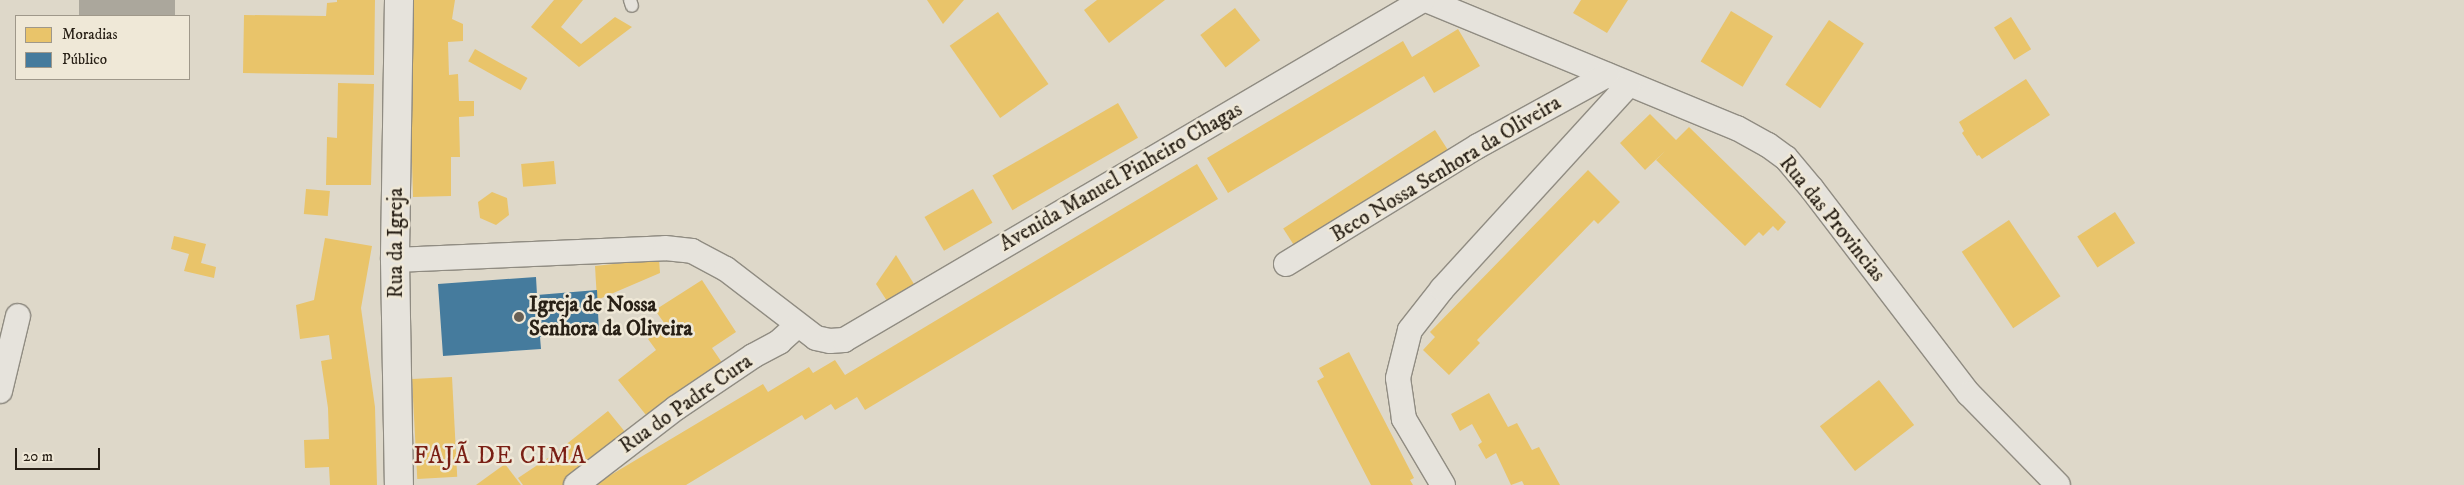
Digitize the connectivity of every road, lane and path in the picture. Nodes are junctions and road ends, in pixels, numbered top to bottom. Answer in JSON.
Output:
{"nodes":[{"id":1,"x":399,"y":0,"type":"edge"},
{"id":2,"x":1424,"y":0,"type":"edge"},
{"id":3,"x":1607,"y":75,"type":"junction"},
{"id":4,"x":1629,"y":84,"type":"junction"},
{"id":5,"x":395,"y":260,"type":"junction"},
{"id":6,"x":1286,"y":264,"type":"dead end"},
{"id":7,"x":18,"y":316,"type":"dead end"},
{"id":8,"x":807,"y":332,"type":"junction"},
{"id":9,"x":0,"y":391,"type":"edge"},
{"id":10,"x":399,"y":485,"type":"edge"},
{"id":11,"x":576,"y":485,"type":"edge"},
{"id":12,"x":1443,"y":485,"type":"edge"},
{"id":13,"x":2058,"y":485,"type":"edge"}],
"edges":[{"from":1,"to":5,"type":"street","name":"Rua da Igreja"},
{"from":2,"to":3,"type":"street","name":"Rua das Provincias"},
{"from":2,"to":8,"type":"street","name":"Avenida Manuel Pinheiro Chagas"},
{"from":3,"to":4,"type":"street","name":"Rua das Provincias"},
{"from":3,"to":6,"type":"street","name":"Beco Nossa Senhora da Oliveira"},
{"from":4,"to":12,"type":"street"},
{"from":4,"to":13,"type":"street","name":"Rua das Provincias"},
{"from":5,"to":8,"type":"street"},
{"from":5,"to":10,"type":"street","name":"Rua da Igreja"},
{"from":7,"to":9,"type":"street"},
{"from":8,"to":11,"type":"street","name":"Rua do Padre Cura"}]}
